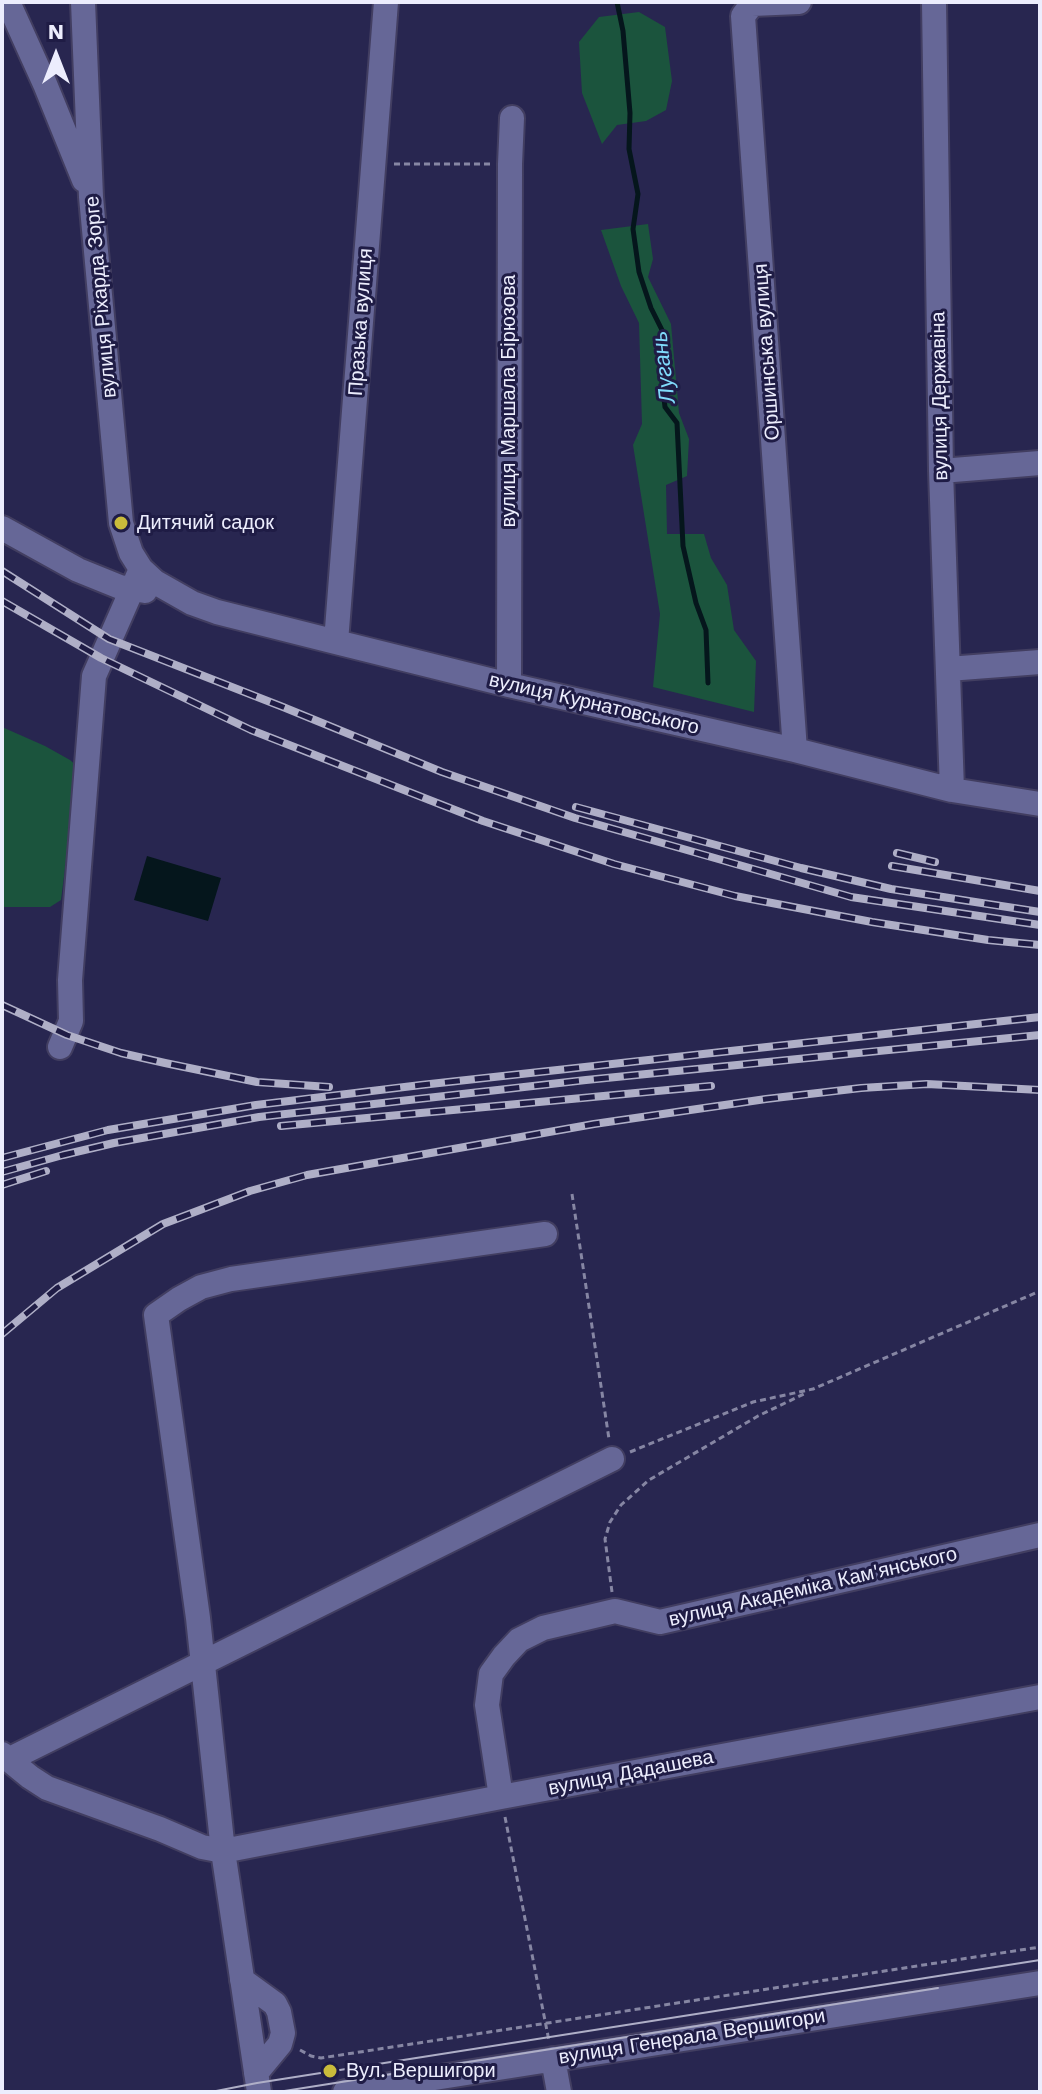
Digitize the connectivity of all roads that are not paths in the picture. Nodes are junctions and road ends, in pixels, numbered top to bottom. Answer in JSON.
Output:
{"nodes":[{"id":1,"x":8,"y":2,"type":"edge"},
{"id":2,"x":83,"y":2,"type":"edge"},
{"id":3,"x":386,"y":2,"type":"edge"},
{"id":4,"x":799,"y":2,"type":"edge"},
{"id":5,"x":934,"y":2,"type":"edge"},
{"id":6,"x":512,"y":118,"type":"dead end"},
{"id":7,"x":91,"y":197,"type":"junction"},
{"id":8,"x":1040,"y":463,"type":"edge"},
{"id":9,"x":941,"y":471,"type":"junction"},
{"id":10,"x":2,"y":528,"type":"edge"},
{"id":11,"x":150,"y":583,"type":"junction"},
{"id":12,"x":336,"y":642,"type":"junction"},
{"id":13,"x":1040,"y":662,"type":"edge"},
{"id":14,"x":948,"y":669,"type":"junction"},
{"id":15,"x":509,"y":685,"type":"junction"},
{"id":16,"x":795,"y":750,"type":"junction"},
{"id":17,"x":952,"y":790,"type":"junction"},
{"id":18,"x":1040,"y":804,"type":"edge"},
{"id":19,"x":60,"y":1047,"type":"dead end"},
{"id":20,"x":545,"y":1234,"type":"dead end"},
{"id":21,"x":612,"y":1459,"type":"road end"},
{"id":22,"x":1040,"y":1535,"type":"edge"},
{"id":23,"x":202,"y":1664,"type":"junction"},
{"id":24,"x":1040,"y":1697,"type":"edge"},
{"id":25,"x":5,"y":1757,"type":"edge"},
{"id":26,"x":501,"y":1797,"type":"junction"},
{"id":27,"x":223,"y":1851,"type":"junction"},
{"id":28,"x":242,"y":1980,"type":"junction"},
{"id":29,"x":1040,"y":1983,"type":"edge"},
{"id":30,"x":553,"y":2059,"type":"junction"},
{"id":31,"x":257,"y":2082,"type":"edge"},
{"id":32,"x":345,"y":2092,"type":"edge"},
{"id":33,"x":559,"y":2092,"type":"edge"}],
"edges":[{"from":1,"to":7,"type":"street"},
{"from":2,"to":7,"type":"street","name":"вулиця Ріхарда Зорге"},
{"from":3,"to":12,"type":"street","name":"Празька вулиця"},
{"from":4,"to":16,"type":"street","name":"Оршинська вулиця"},
{"from":5,"to":9,"type":"street","name":"вулиця Державіна"},
{"from":6,"to":15,"type":"street","name":"вулиця Маршала Бірюзова"},
{"from":7,"to":11,"type":"street","name":"вулиця Ріхарда Зорге"},
{"from":8,"to":9,"type":"street"},
{"from":9,"to":14,"type":"street","name":"вулиця Державіна"},
{"from":10,"to":11,"type":"street","name":"вулиця Курнатовського"},
{"from":11,"to":12,"type":"street","name":"вулиця Курнатовського"},
{"from":11,"to":19,"type":"street"},
{"from":12,"to":15,"type":"street","name":"вулиця Курнатовського"},
{"from":13,"to":14,"type":"street"},
{"from":14,"to":17,"type":"street","name":"вулиця Державіна"},
{"from":15,"to":16,"type":"street","name":"вулиця Курнатовського"},
{"from":16,"to":17,"type":"street","name":"вулиця Курнатовського"},
{"from":17,"to":18,"type":"street","name":"вулиця Курнатовського"},
{"from":20,"to":23,"type":"street"},
{"from":21,"to":23,"type":"street"},
{"from":22,"to":26,"type":"street","name":"вулиця Академіка Кам'янського"},
{"from":23,"to":25,"type":"street"},
{"from":23,"to":27,"type":"street"},
{"from":24,"to":26,"type":"street","name":"вулиця Дадашева"},
{"from":25,"to":27,"type":"street"},
{"from":26,"to":27,"type":"street","name":"вулиця Дадашева"},
{"from":27,"to":28,"type":"street"},
{"from":28,"to":31,"type":"street"},
{"from":28,"to":31,"type":"street"},
{"from":29,"to":30,"type":"street","name":"вулиця Генерала Вершигори"},
{"from":30,"to":32,"type":"street","name":"вулиця Генерала Вершигори"},
{"from":30,"to":33,"type":"street"}]}
